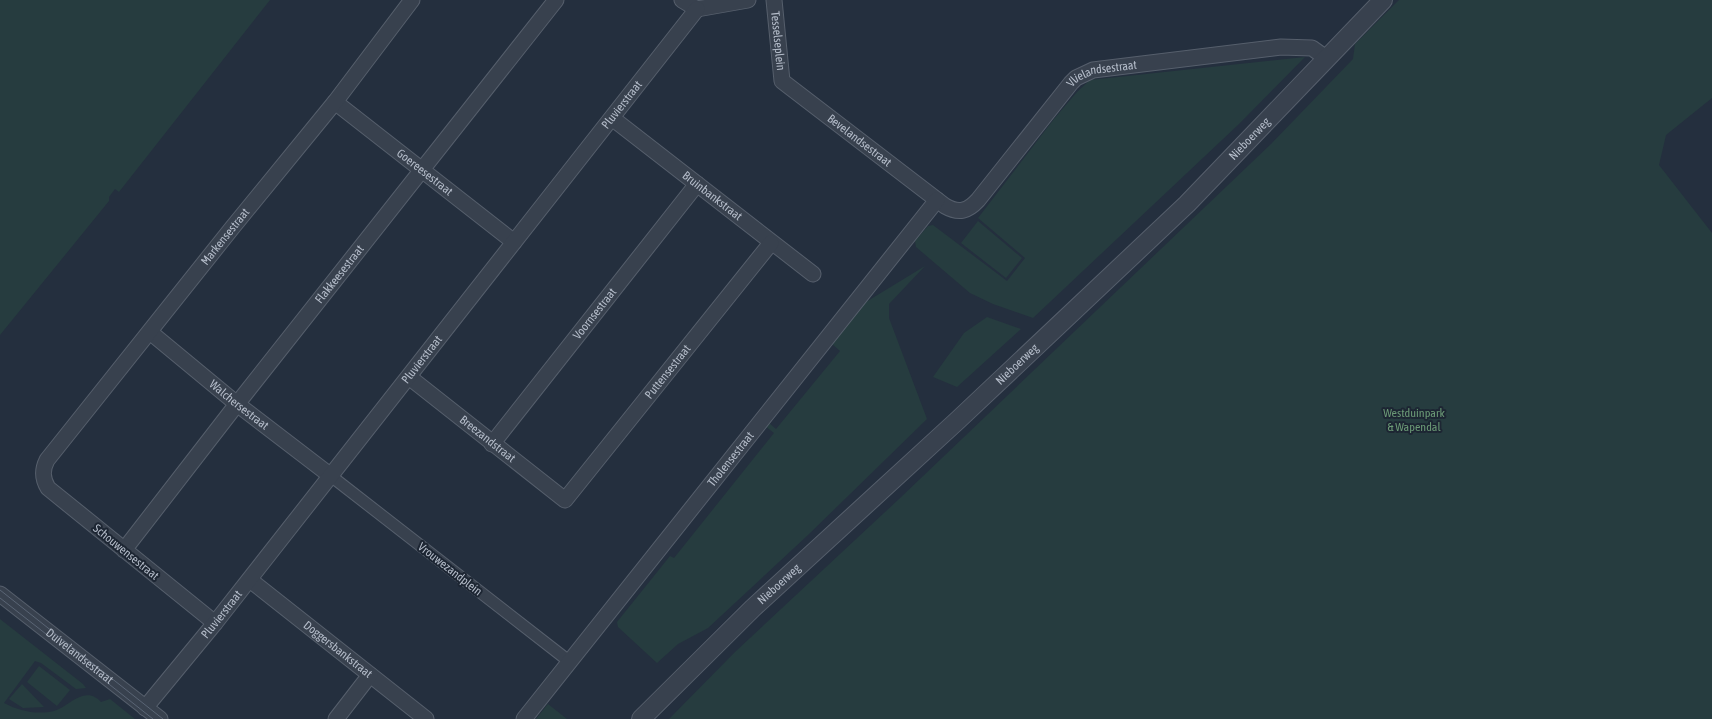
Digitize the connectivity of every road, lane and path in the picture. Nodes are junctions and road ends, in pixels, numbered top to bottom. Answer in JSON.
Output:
{"nodes":[{"id":1,"x":412,"y":0,"type":"edge"},
{"id":2,"x":556,"y":0,"type":"edge"},
{"id":3,"x":682,"y":0,"type":"edge"},
{"id":4,"x":748,"y":0,"type":"edge"},
{"id":5,"x":774,"y":0,"type":"edge"},
{"id":6,"x":1383,"y":0,"type":"edge"},
{"id":7,"x":697,"y":9,"type":"junction"},
{"id":8,"x":1326,"y":58,"type":"junction"},
{"id":9,"x":782,"y":81,"type":"joint"},
{"id":10,"x":335,"y":102,"type":"junction"},
{"id":11,"x":612,"y":118,"type":"junction"},
{"id":12,"x":423,"y":170,"type":"junction"},
{"id":13,"x":697,"y":184,"type":"junction"},
{"id":14,"x":937,"y":200,"type":"junction"},
{"id":15,"x":514,"y":242,"type":"junction"},
{"id":16,"x":771,"y":242,"type":"junction"},
{"id":17,"x":813,"y":274,"type":"dead end"},
{"id":18,"x":150,"y":332,"type":"junction"},
{"id":19,"x":409,"y":377,"type":"junction"},
{"id":20,"x":237,"y":404,"type":"junction"},
{"id":21,"x":492,"y":444,"type":"junction"},
{"id":22,"x":43,"y":476,"type":"joint"},
{"id":23,"x":331,"y":476,"type":"junction"},
{"id":24,"x":565,"y":500,"type":"joint"},
{"id":25,"x":124,"y":550,"type":"junction"},
{"id":26,"x":250,"y":580,"type":"junction"},
{"id":27,"x":0,"y":594,"type":"edge"},
{"id":28,"x":215,"y":623,"type":"junction"},
{"id":29,"x":570,"y":662,"type":"junction"},
{"id":30,"x":370,"y":675,"type":"junction"},
{"id":31,"x":145,"y":708,"type":"junction"},
{"id":32,"x":160,"y":719,"type":"edge"},
{"id":33,"x":336,"y":719,"type":"edge"},
{"id":34,"x":426,"y":719,"type":"edge"},
{"id":35,"x":524,"y":719,"type":"edge"},
{"id":36,"x":641,"y":719,"type":"edge"}],
"edges":[{"from":1,"to":10,"type":"street","name":"Markensestraat"},
{"from":2,"to":12,"type":"street","name":"Flakkeesestraat"},
{"from":3,"to":7,"type":"street"},
{"from":4,"to":7,"type":"street"},
{"from":5,"to":9,"type":"street","name":"Tesselseplein"},
{"from":6,"to":8,"type":"street","name":"Nieboerweg"},
{"from":7,"to":11,"type":"street","name":"Pluvierstraat"},
{"from":8,"to":14,"type":"street","name":"Vlielandsestraat"},
{"from":8,"to":36,"type":"street","name":"Nieboerweg"},
{"from":9,"to":14,"type":"street","name":"Bevelandsestraat"},
{"from":10,"to":12,"type":"street","name":"Goereesestraat"},
{"from":10,"to":18,"type":"street","name":"Markensestraat"},
{"from":11,"to":13,"type":"street","name":"Bruinbankstraat"},
{"from":11,"to":15,"type":"street","name":"Pluvierstraat"},
{"from":12,"to":15,"type":"street","name":"Goereesestraat"},
{"from":12,"to":20,"type":"street","name":"Flakkeesestraat"},
{"from":13,"to":16,"type":"street","name":"Bruinbankstraat"},
{"from":13,"to":21,"type":"street","name":"Voornsestraat"},
{"from":14,"to":29,"type":"street","name":"Tholensestraat"},
{"from":15,"to":19,"type":"street","name":"Pluvierstraat"},
{"from":16,"to":17,"type":"street","name":"Bruinbankstraat"},
{"from":16,"to":24,"type":"street","name":"Puttensestraat"},
{"from":18,"to":20,"type":"street","name":"Walchersestraat"},
{"from":18,"to":22,"type":"street","name":"Markensestraat"},
{"from":19,"to":21,"type":"street","name":"Breezandstraat"},
{"from":19,"to":23,"type":"street","name":"Pluvierstraat"},
{"from":20,"to":23,"type":"street","name":"Walchersestraat"},
{"from":20,"to":25,"type":"street","name":"Flakkeesestraat"},
{"from":21,"to":24,"type":"street","name":"Breezandstraat"},
{"from":22,"to":25,"type":"street","name":"Schouwensestraat"},
{"from":23,"to":26,"type":"street","name":"Pluvierstraat"},
{"from":23,"to":29,"type":"street","name":"Vrouwezandplein"},
{"from":25,"to":28,"type":"street","name":"Schouwensestraat"},
{"from":26,"to":28,"type":"street","name":"Pluvierstraat"},
{"from":26,"to":30,"type":"street","name":"Doggersbankstraat"},
{"from":27,"to":31,"type":"street","name":"Duivelandsestraat"},
{"from":28,"to":31,"type":"street","name":"Pluvierstraat"},
{"from":29,"to":35,"type":"street","name":"Tholensestraat"},
{"from":30,"to":33,"type":"street"},
{"from":30,"to":34,"type":"street","name":"Doggersbankstraat"},
{"from":31,"to":32,"type":"street","name":"Duivelandsestraat"}]}
